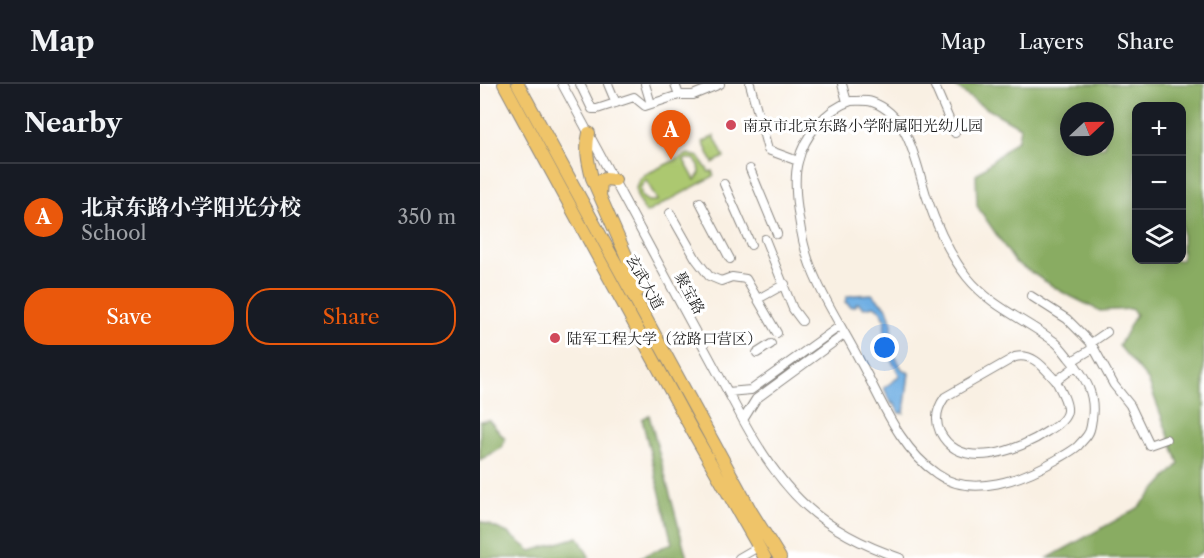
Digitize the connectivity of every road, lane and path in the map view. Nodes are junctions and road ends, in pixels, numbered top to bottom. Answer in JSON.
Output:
{"nodes":[{"id":1,"x":504,"y":84,"type":"edge"},
{"id":2,"x":518,"y":84,"type":"edge"},
{"id":3,"x":562,"y":84,"type":"edge"},
{"id":4,"x":580,"y":84,"type":"edge"},
{"id":5,"x":608,"y":84,"type":"edge"},
{"id":6,"x":645,"y":84,"type":"edge"},
{"id":7,"x":675,"y":84,"type":"edge"},
{"id":8,"x":720,"y":84,"type":"edge"},
{"id":9,"x":750,"y":84,"type":"edge"},
{"id":10,"x":842,"y":84,"type":"edge"},
{"id":11,"x":934,"y":84,"type":"edge"},
{"id":12,"x":711,"y":86,"type":"edge"},
{"id":13,"x":679,"y":95,"type":"junction"},
{"id":14,"x":847,"y":102,"type":"junction"},
{"id":15,"x":616,"y":103,"type":"junction"},
{"id":16,"x":651,"y":104,"type":"junction"},
{"id":17,"x":589,"y":133,"type":"junction"},
{"id":18,"x":955,"y":133,"type":"dead end"},
{"id":19,"x":798,"y":161,"type":"junction"},
{"id":20,"x":750,"y":169,"type":"dead end"},
{"id":21,"x":615,"y":180,"type":"junction"},
{"id":22,"x":724,"y":184,"type":"dead end"},
{"id":23,"x":600,"y":197,"type":"junction"},
{"id":24,"x":699,"y":202,"type":"dead end"},
{"id":25,"x":670,"y":213,"type":"dead end"},
{"id":26,"x":777,"y":234,"type":"dead end"},
{"id":27,"x":765,"y":239,"type":"dead end"},
{"id":28,"x":751,"y":245,"type":"dead end"},
{"id":29,"x":730,"y":259,"type":"dead end"},
{"id":30,"x":785,"y":284,"type":"junction"},
{"id":31,"x":1031,"y":296,"type":"dead end"},
{"id":32,"x":758,"y":300,"type":"junction"},
{"id":33,"x":646,"y":315,"type":"junction"},
{"id":34,"x":802,"y":321,"type":"dead end"},
{"id":35,"x":843,"y":330,"type":"junction"},
{"id":36,"x":1107,"y":332,"type":"dead end"},
{"id":37,"x":777,"y":333,"type":"dead end"},
{"id":38,"x":1091,"y":343,"type":"junction"},
{"id":39,"x":771,"y":344,"type":"dead end"},
{"id":40,"x":757,"y":353,"type":"dead end"},
{"id":41,"x":1074,"y":364,"type":"junction"},
{"id":42,"x":1056,"y":381,"type":"junction"},
{"id":43,"x":728,"y":392,"type":"junction"},
{"id":44,"x":743,"y":420,"type":"junction"},
{"id":45,"x":1166,"y":439,"type":"dead end"},
{"id":46,"x":772,"y":554,"type":"edge"},
{"id":47,"x":739,"y":558,"type":"edge"},
{"id":48,"x":900,"y":558,"type":"edge"}],
"edges":[{"from":1,"to":46,"type":"highway","name":"玄武大道"},
{"from":2,"to":33,"type":"highway","name":"玄武大道"},
{"from":3,"to":17,"type":"street","name":"聚宝路"},
{"from":4,"to":15,"type":"street"},
{"from":5,"to":15,"type":"street"},
{"from":6,"to":16,"type":"street"},
{"from":7,"to":13,"type":"street"},
{"from":8,"to":12,"type":"street"},
{"from":9,"to":19,"type":"street"},
{"from":10,"to":14,"type":"street"},
{"from":11,"to":18,"type":"street"},
{"from":12,"to":13,"type":"street"},
{"from":13,"to":16,"type":"street"},
{"from":14,"to":19,"type":"street"},
{"from":14,"to":41,"type":"street"},
{"from":15,"to":16,"type":"street"},
{"from":17,"to":21,"type":"street","name":"聚宝路"},
{"from":17,"to":23,"type":"highway"},
{"from":19,"to":35,"type":"street"},
{"from":20,"to":26,"type":"street"},
{"from":21,"to":23,"type":"highway"},
{"from":21,"to":43,"type":"street","name":"聚宝路"},
{"from":22,"to":28,"type":"street"},
{"from":23,"to":33,"type":"highway"},
{"from":24,"to":29,"type":"street"},
{"from":25,"to":32,"type":"street"},
{"from":27,"to":30,"type":"street"},
{"from":30,"to":32,"type":"street"},
{"from":30,"to":34,"type":"street"},
{"from":31,"to":38,"type":"street"},
{"from":32,"to":37,"type":"street"},
{"from":33,"to":46,"type":"highway","name":"玄武大道"},
{"from":35,"to":41,"type":"street"},
{"from":35,"to":43,"type":"street"},
{"from":35,"to":44,"type":"street"},
{"from":36,"to":38,"type":"street"},
{"from":38,"to":41,"type":"street"},
{"from":38,"to":45,"type":"street"},
{"from":39,"to":40,"type":"street"},
{"from":41,"to":42,"type":"street"},
{"from":42,"to":42,"type":"street"},
{"from":43,"to":44,"type":"street","name":"聚宝路"},
{"from":44,"to":48,"type":"street","name":"聚宝路"},
{"from":46,"to":47,"type":"street"}]}
